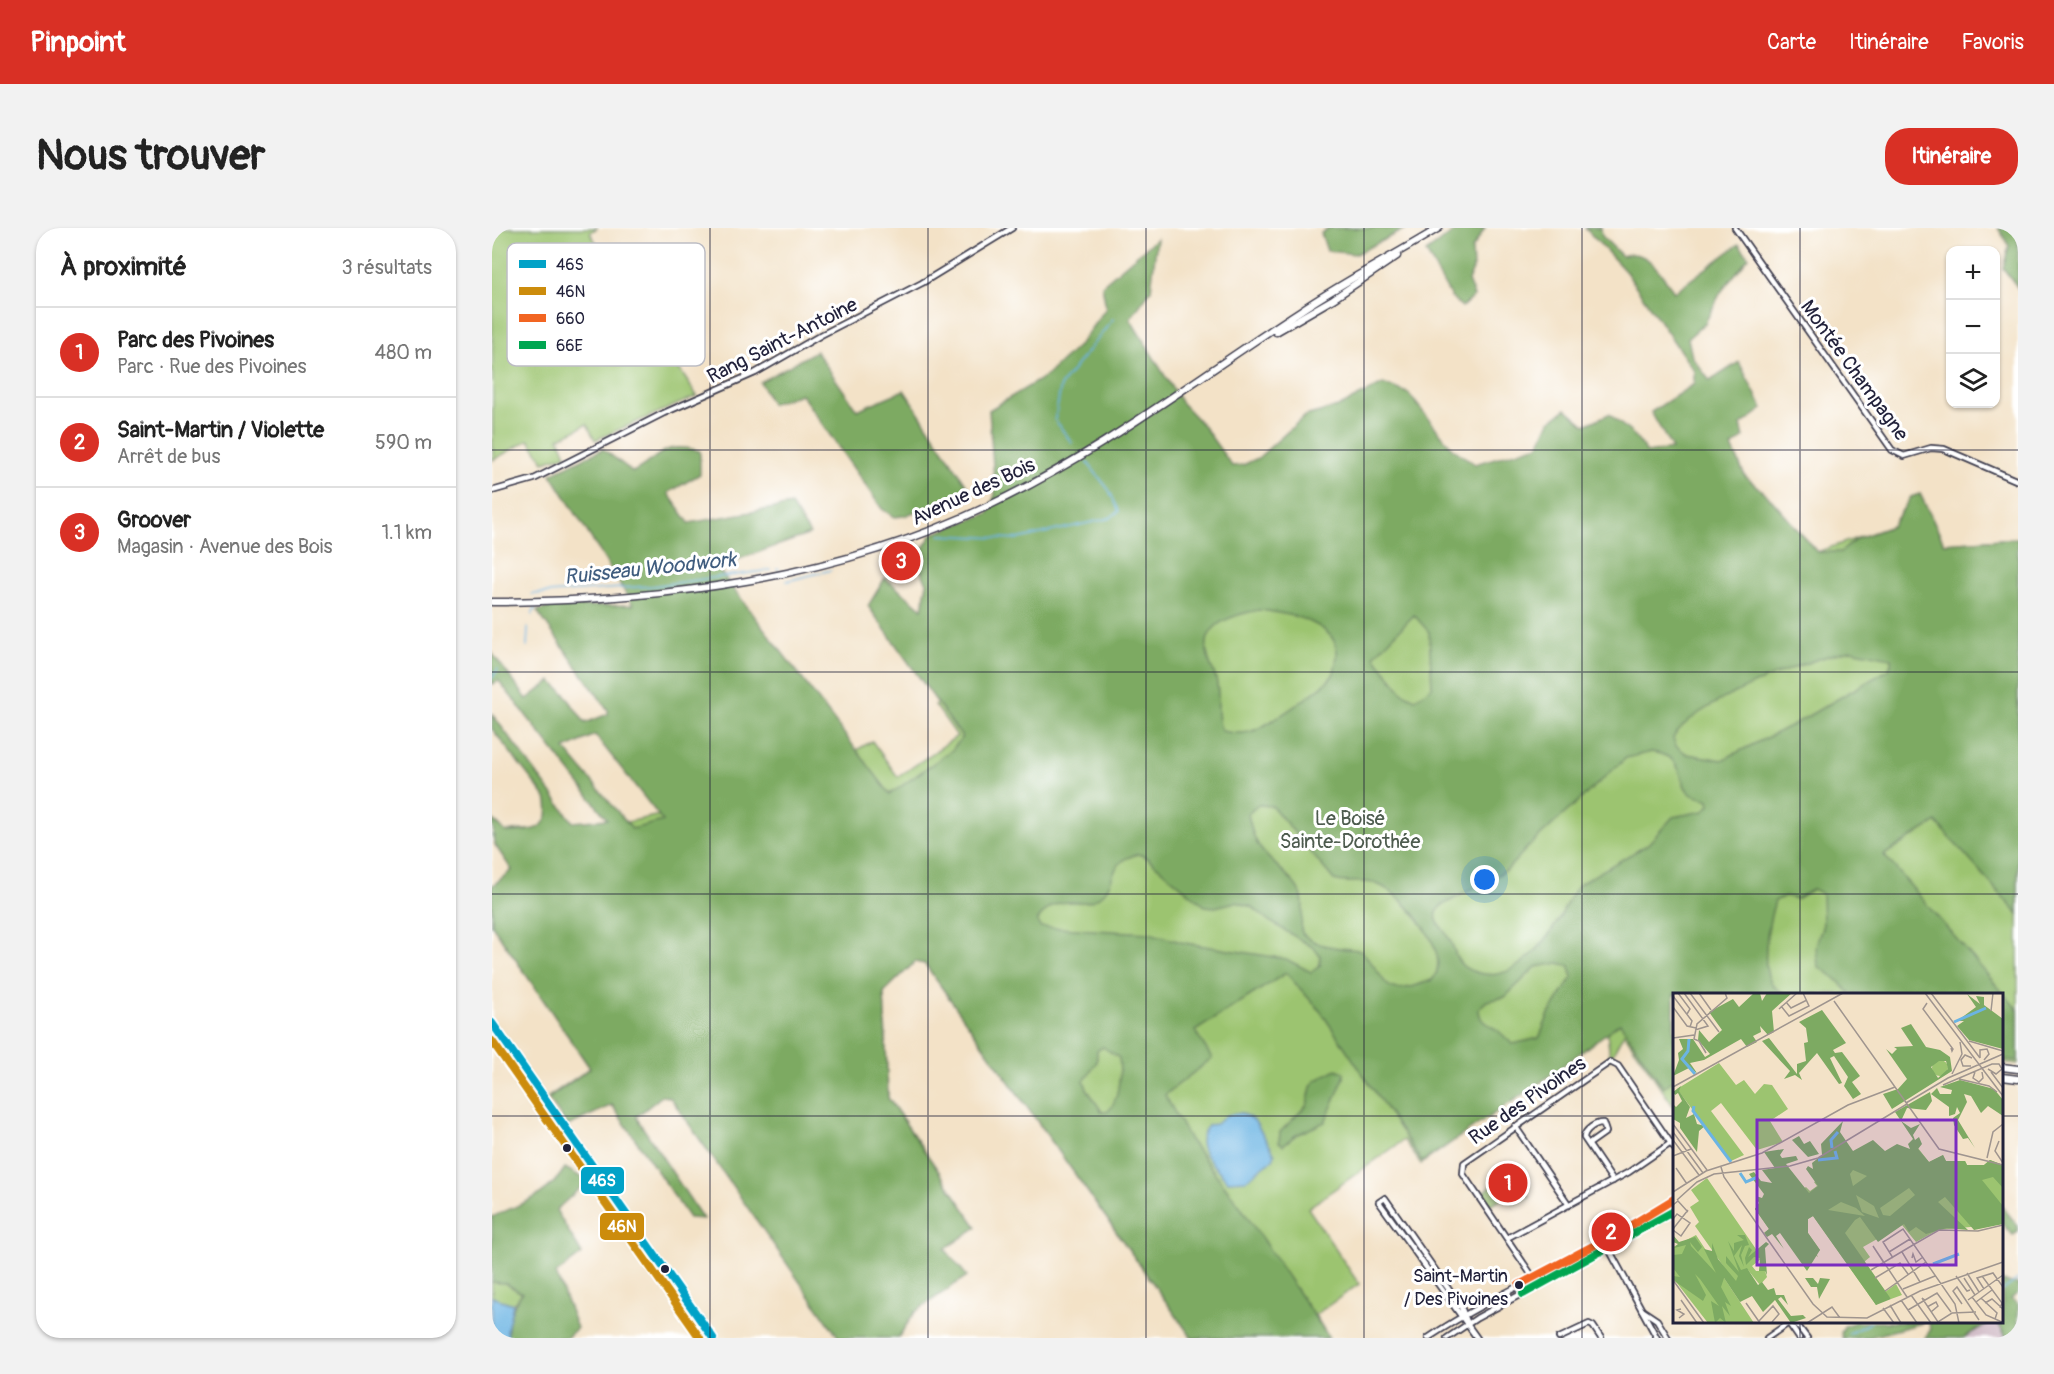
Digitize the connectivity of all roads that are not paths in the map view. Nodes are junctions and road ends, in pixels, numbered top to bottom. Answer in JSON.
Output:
{"nodes":[{"id":1,"x":1012,"y":228,"type":"edge"},
{"id":2,"x":1439,"y":228,"type":"edge"},
{"id":3,"x":1735,"y":228,"type":"edge"},
{"id":4,"x":2018,"y":481,"type":"edge"},
{"id":5,"x":492,"y":491,"type":"edge"},
{"id":6,"x":492,"y":602,"type":"edge"},
{"id":7,"x":492,"y":1023,"type":"edge"},
{"id":8,"x":2003,"y":1067,"type":"edge"},
{"id":9,"x":2018,"y":1069,"type":"edge"},
{"id":10,"x":2003,"y":1077,"type":"edge"},
{"id":11,"x":2018,"y":1078,"type":"edge"},
{"id":12,"x":1515,"y":1126,"type":"junction"},
{"id":13,"x":1589,"y":1144,"type":"junction"},
{"id":14,"x":1673,"y":1145,"type":"edge"},
{"id":15,"x":1613,"y":1181,"type":"junction"},
{"id":16,"x":1673,"y":1200,"type":"edge"},
{"id":17,"x":1569,"y":1204,"type":"junction"},
{"id":18,"x":1673,"y":1212,"type":"edge"},
{"id":19,"x":1507,"y":1238,"type":"junction"},
{"id":20,"x":1604,"y":1240,"type":"junction"},
{"id":21,"x":1609,"y":1249,"type":"junction"},
{"id":22,"x":1534,"y":1277,"type":"junction"},
{"id":23,"x":1539,"y":1286,"type":"junction"},
{"id":24,"x":1642,"y":1309,"type":"junction"},
{"id":25,"x":1462,"y":1316,"type":"junction"},
{"id":26,"x":1788,"y":1323,"type":"edge"},
{"id":27,"x":1790,"y":1323,"type":"edge"},
{"id":28,"x":1797,"y":1323,"type":"edge"},
{"id":29,"x":1468,"y":1324,"type":"junction"},
{"id":30,"x":713,"y":1338,"type":"edge"},
{"id":31,"x":1428,"y":1338,"type":"edge"},
{"id":32,"x":1447,"y":1338,"type":"edge"},
{"id":33,"x":1477,"y":1338,"type":"edge"},
{"id":34,"x":1559,"y":1338,"type":"edge"},
{"id":35,"x":1601,"y":1338,"type":"edge"},
{"id":36,"x":1657,"y":1338,"type":"edge"},
{"id":37,"x":1668,"y":1338,"type":"edge"},
{"id":38,"x":1767,"y":1338,"type":"edge"},
{"id":39,"x":1799,"y":1338,"type":"edge"},
{"id":40,"x":1807,"y":1338,"type":"edge"}],
"edges":[{"from":1,"to":5,"type":"street","name":"Rang Saint-Antoine"},
{"from":2,"to":6,"type":"main road","name":"Avenue des Bois"},
{"from":3,"to":4,"type":"street","name":"Montée Champagne"},
{"from":7,"to":30,"type":"street"},
{"from":8,"to":9,"type":"main road"},
{"from":10,"to":11,"type":"main road"},
{"from":12,"to":14,"type":"street","name":"Rue des Pivoines"},
{"from":12,"to":17,"type":"street"},
{"from":12,"to":19,"type":"street","name":"Rue des Pivoines"},
{"from":13,"to":13,"type":"street"},
{"from":13,"to":15,"type":"street"},
{"from":14,"to":15,"type":"street"},
{"from":15,"to":17,"type":"street"},
{"from":16,"to":20,"type":"street"},
{"from":17,"to":19,"type":"street"},
{"from":18,"to":21,"type":"street"},
{"from":19,"to":22,"type":"street","name":"Rue des Pivoines"},
{"from":20,"to":21,"type":"street"},
{"from":20,"to":22,"type":"street"},
{"from":21,"to":23,"type":"street"},
{"from":21,"to":24,"type":"street"},
{"from":22,"to":23,"type":"street","name":"Rue des Pivoines"},
{"from":22,"to":25,"type":"street"},
{"from":23,"to":29,"type":"street"},
{"from":24,"to":36,"type":"street"},
{"from":24,"to":37,"type":"street"},
{"from":25,"to":25,"type":"street"},
{"from":25,"to":29,"type":"street"},
{"from":25,"to":31,"type":"street"},
{"from":26,"to":38,"type":"street"},
{"from":27,"to":39,"type":"street"},
{"from":28,"to":40,"type":"street"},
{"from":29,"to":32,"type":"street"},
{"from":29,"to":33,"type":"street"},
{"from":34,"to":35,"type":"street"}]}
